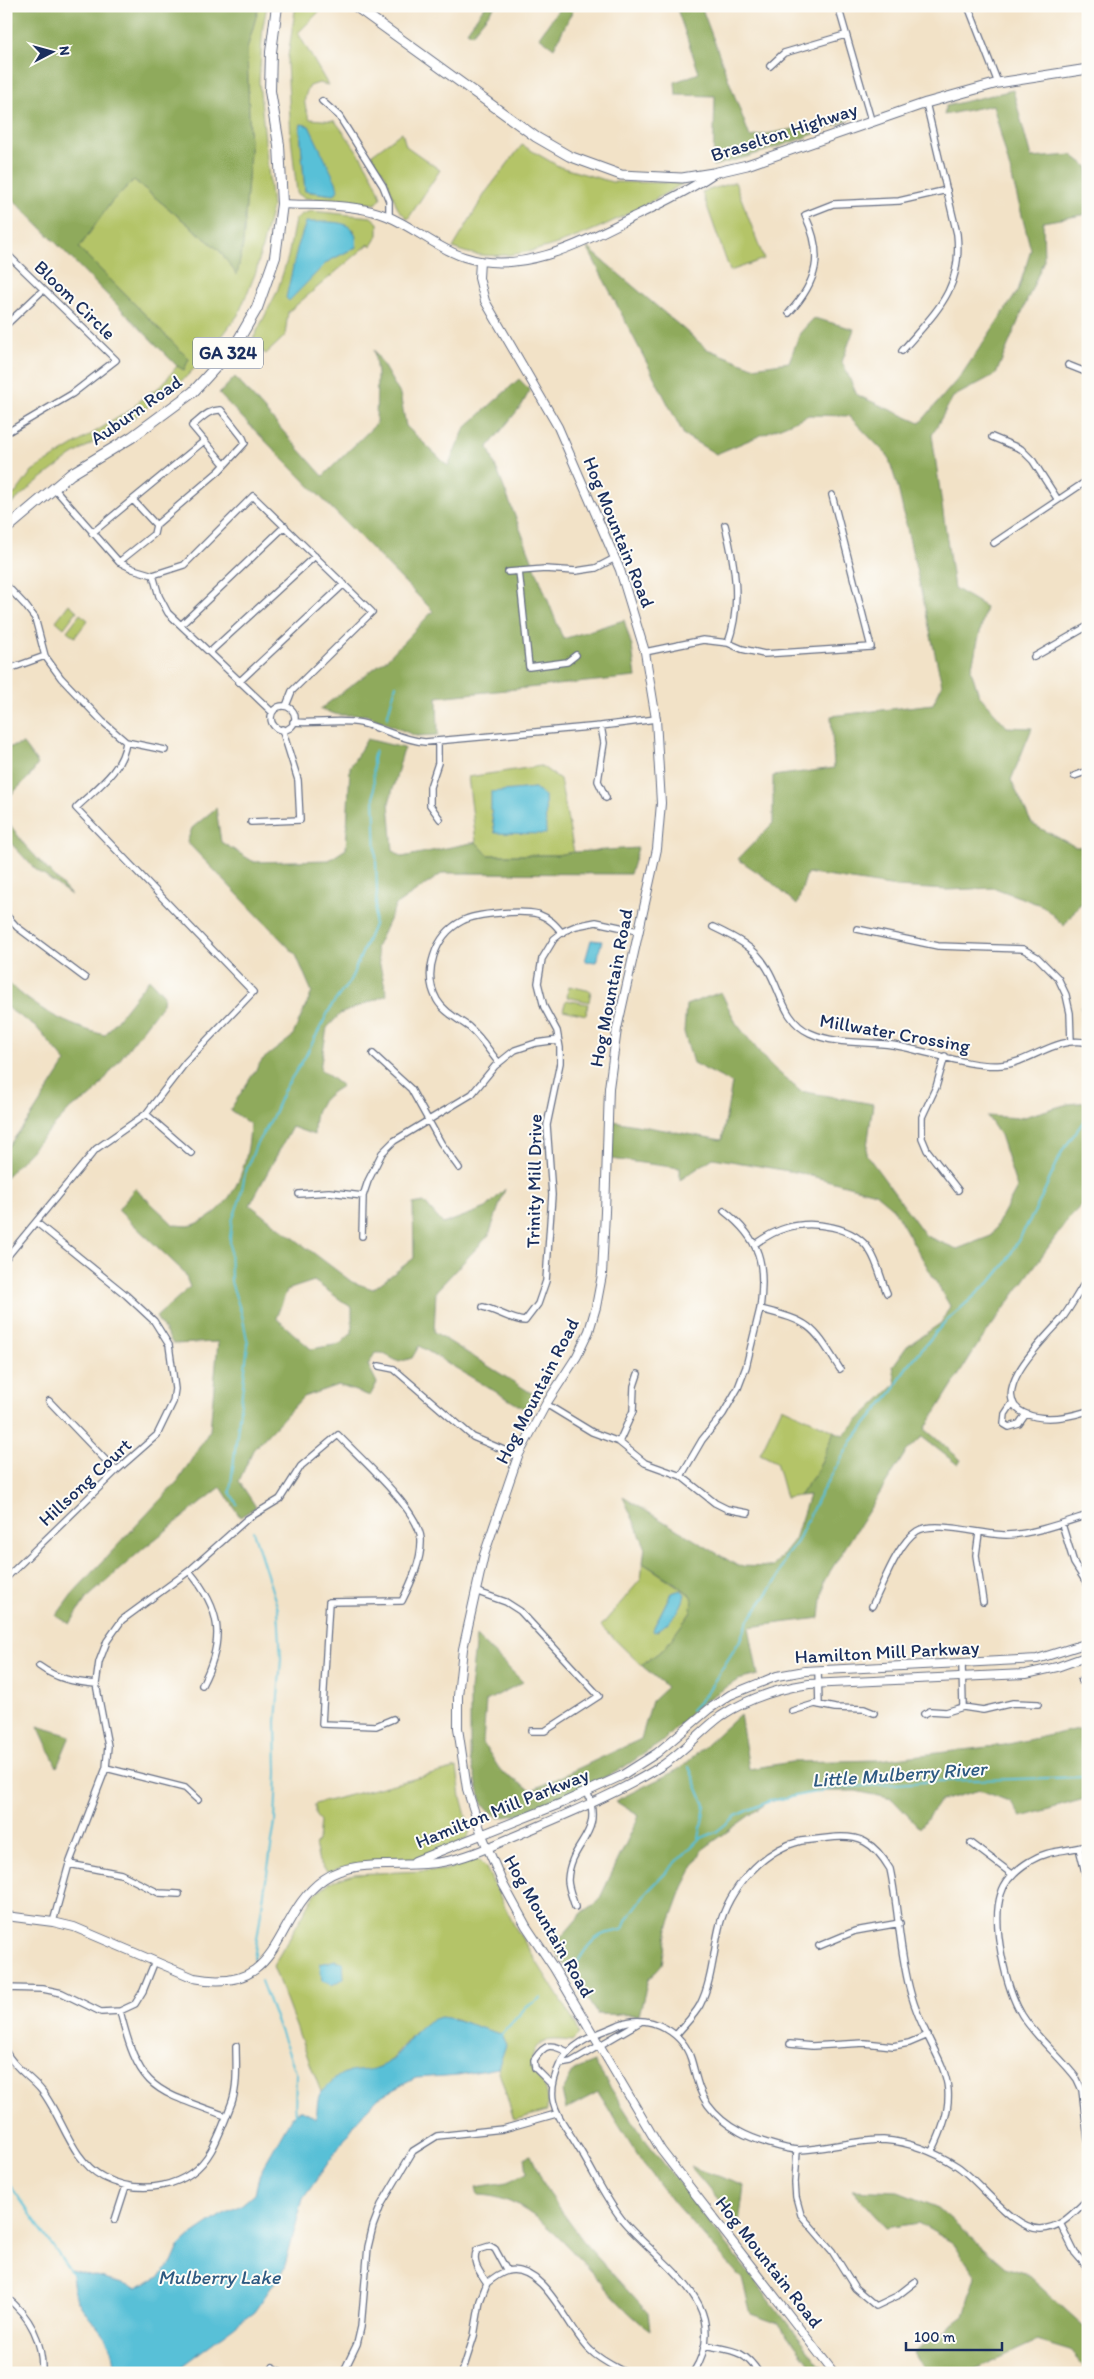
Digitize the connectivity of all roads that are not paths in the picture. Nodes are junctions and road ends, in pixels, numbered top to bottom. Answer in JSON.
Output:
{"nodes":[{"id":1,"x":284,"y":6,"type":"edge"},
{"id":2,"x":355,"y":6,"type":"edge"},
{"id":3,"x":838,"y":6,"type":"edge"},
{"id":4,"x":968,"y":6,"type":"edge"},
{"id":5,"x":277,"y":11,"type":"edge"},
{"id":6,"x":846,"y":35,"type":"junction"},
{"id":7,"x":770,"y":66,"type":"dead end"},
{"id":8,"x":1088,"y":69,"type":"edge"},
{"id":9,"x":998,"y":83,"type":"junction"},
{"id":10,"x":322,"y":101,"type":"dead end"},
{"id":11,"x":926,"y":103,"type":"junction"},
{"id":12,"x":871,"y":120,"type":"junction"},
{"id":13,"x":713,"y":174,"type":"junction"},
{"id":14,"x":947,"y":190,"type":"junction"},
{"id":15,"x":282,"y":204,"type":"junction"},
{"id":16,"x":389,"y":217,"type":"junction"},
{"id":17,"x":6,"y":254,"type":"edge"},
{"id":18,"x":480,"y":261,"type":"junction"},
{"id":19,"x":42,"y":291,"type":"junction"},
{"id":20,"x":789,"y":313,"type":"dead end"},
{"id":21,"x":6,"y":325,"type":"edge"},
{"id":22,"x":902,"y":351,"type":"dead end"},
{"id":23,"x":1068,"y":365,"type":"dead end"},
{"id":24,"x":1088,"y":373,"type":"edge"},
{"id":25,"x":6,"y":433,"type":"edge"},
{"id":26,"x":992,"y":437,"type":"dead end"},
{"id":27,"x":204,"y":440,"type":"junction"},
{"id":28,"x":224,"y":464,"type":"junction"},
{"id":29,"x":1088,"y":480,"type":"edge"},
{"id":30,"x":54,"y":488,"type":"junction"},
{"id":31,"x":832,"y":495,"type":"dead end"},
{"id":32,"x":133,"y":500,"type":"junction"},
{"id":33,"x":1058,"y":500,"type":"junction"},
{"id":34,"x":156,"y":525,"type":"junction"},
{"id":35,"x":725,"y":525,"type":"dead end"},
{"id":36,"x":285,"y":526,"type":"junction"},
{"id":37,"x":6,"y":529,"type":"edge"},
{"id":38,"x":92,"y":533,"type":"junction"},
{"id":39,"x":994,"y":543,"type":"dead end"},
{"id":40,"x":315,"y":556,"type":"junction"},
{"id":41,"x":615,"y":558,"type":"junction"},
{"id":42,"x":119,"y":562,"type":"junction"},
{"id":43,"x":519,"y":571,"type":"junction"},
{"id":44,"x":508,"y":572,"type":"dead end"},
{"id":45,"x":154,"y":575,"type":"junction"},
{"id":46,"x":344,"y":584,"type":"junction"},
{"id":47,"x":6,"y":585,"type":"edge"},
{"id":48,"x":181,"y":625,"type":"junction"},
{"id":49,"x":1088,"y":626,"type":"edge"},
{"id":50,"x":728,"y":643,"type":"junction"},
{"id":51,"x":210,"y":652,"type":"junction"},
{"id":52,"x":645,"y":652,"type":"junction"},
{"id":53,"x":576,"y":655,"type":"dead end"},
{"id":54,"x":45,"y":656,"type":"junction"},
{"id":55,"x":1034,"y":657,"type":"dead end"},
{"id":56,"x":6,"y":670,"type":"edge"},
{"id":57,"x":239,"y":682,"type":"junction"},
{"id":58,"x":286,"y":706,"type":"junction"},
{"id":59,"x":272,"y":712,"type":"junction"},
{"id":60,"x":656,"y":719,"type":"junction"},
{"id":61,"x":293,"y":722,"type":"junction"},
{"id":62,"x":601,"y":726,"type":"junction"},
{"id":63,"x":282,"y":729,"type":"junction"},
{"id":64,"x":438,"y":741,"type":"junction"},
{"id":65,"x":126,"y":742,"type":"junction"},
{"id":66,"x":165,"y":750,"type":"dead end"},
{"id":67,"x":1088,"y":772,"type":"edge"},
{"id":68,"x":1074,"y":776,"type":"dead end"},
{"id":69,"x":606,"y":798,"type":"dead end"},
{"id":70,"x":440,"y":818,"type":"dead end"},
{"id":71,"x":251,"y":822,"type":"dead end"},
{"id":72,"x":6,"y":915,"type":"edge"},
{"id":73,"x":713,"y":927,"type":"dead end"},
{"id":74,"x":857,"y":929,"type":"dead end"},
{"id":75,"x":638,"y":931,"type":"junction"},
{"id":76,"x":562,"y":933,"type":"junction"},
{"id":77,"x":85,"y":978,"type":"dead end"},
{"id":78,"x":558,"y":1040,"type":"junction"},
{"id":79,"x":1071,"y":1042,"type":"junction"},
{"id":80,"x":1088,"y":1043,"type":"edge"},
{"id":81,"x":373,"y":1054,"type":"dead end"},
{"id":82,"x":945,"y":1056,"type":"junction"},
{"id":83,"x":499,"y":1063,"type":"junction"},
{"id":84,"x":146,"y":1114,"type":"junction"},
{"id":85,"x":427,"y":1120,"type":"junction"},
{"id":86,"x":191,"y":1153,"type":"dead end"},
{"id":87,"x":459,"y":1168,"type":"dead end"},
{"id":88,"x":958,"y":1190,"type":"dead end"},
{"id":89,"x":298,"y":1194,"type":"dead end"},
{"id":90,"x":363,"y":1196,"type":"junction"},
{"id":91,"x":724,"y":1211,"type":"dead end"},
{"id":92,"x":37,"y":1223,"type":"junction"},
{"id":93,"x":362,"y":1236,"type":"dead end"},
{"id":94,"x":756,"y":1244,"type":"junction"},
{"id":95,"x":6,"y":1258,"type":"edge"},
{"id":96,"x":1088,"y":1278,"type":"edge"},
{"id":97,"x":887,"y":1293,"type":"dead end"},
{"id":98,"x":483,"y":1307,"type":"dead end"},
{"id":99,"x":760,"y":1309,"type":"junction"},
{"id":100,"x":379,"y":1366,"type":"dead end"},
{"id":101,"x":840,"y":1369,"type":"dead end"},
{"id":102,"x":638,"y":1374,"type":"dead end"},
{"id":103,"x":49,"y":1401,"type":"dead end"},
{"id":104,"x":1014,"y":1402,"type":"junction"},
{"id":105,"x":546,"y":1404,"type":"junction"},
{"id":106,"x":1088,"y":1411,"type":"edge"},
{"id":107,"x":1026,"y":1414,"type":"junction"},
{"id":108,"x":620,"y":1442,"type":"junction"},
{"id":109,"x":518,"y":1456,"type":"junction"},
{"id":110,"x":116,"y":1471,"type":"junction"},
{"id":111,"x":680,"y":1476,"type":"junction"},
{"id":112,"x":748,"y":1512,"type":"dead end"},
{"id":113,"x":1088,"y":1515,"type":"edge"},
{"id":114,"x":1062,"y":1524,"type":"junction"},
{"id":115,"x":979,"y":1533,"type":"junction"},
{"id":116,"x":189,"y":1571,"type":"junction"},
{"id":117,"x":6,"y":1578,"type":"edge"},
{"id":118,"x":1088,"y":1585,"type":"edge"},
{"id":119,"x":475,"y":1591,"type":"junction"},
{"id":120,"x":983,"y":1602,"type":"dead end"},
{"id":121,"x":872,"y":1606,"type":"dead end"},
{"id":122,"x":1088,"y":1643,"type":"edge"},
{"id":123,"x":1088,"y":1656,"type":"edge"},
{"id":124,"x":962,"y":1664,"type":"junction"},
{"id":125,"x":39,"y":1666,"type":"dead end"},
{"id":126,"x":818,"y":1671,"type":"junction"},
{"id":127,"x":963,"y":1677,"type":"junction"},
{"id":128,"x":1088,"y":1677,"type":"edge"},
{"id":129,"x":1081,"y":1681,"type":"dead end"},
{"id":130,"x":96,"y":1684,"type":"junction"},
{"id":131,"x":818,"y":1684,"type":"junction"},
{"id":132,"x":202,"y":1685,"type":"dead end"},
{"id":133,"x":1038,"y":1704,"type":"dead end"},
{"id":134,"x":819,"y":1705,"type":"junction"},
{"id":135,"x":963,"y":1707,"type":"junction"},
{"id":136,"x":792,"y":1711,"type":"dead end"},
{"id":137,"x":874,"y":1713,"type":"dead end"},
{"id":138,"x":924,"y":1714,"type":"dead end"},
{"id":139,"x":393,"y":1719,"type":"dead end"},
{"id":140,"x":532,"y":1731,"type":"dead end"},
{"id":141,"x":106,"y":1768,"type":"junction"},
{"id":142,"x":587,"y":1791,"type":"junction"},
{"id":143,"x":198,"y":1800,"type":"dead end"},
{"id":144,"x":591,"y":1803,"type":"junction"},
{"id":145,"x":482,"y":1835,"type":"junction"},
{"id":146,"x":971,"y":1843,"type":"dead end"},
{"id":147,"x":1088,"y":1845,"type":"edge"},
{"id":148,"x":487,"y":1848,"type":"junction"},
{"id":149,"x":1079,"y":1848,"type":"junction"},
{"id":150,"x":69,"y":1864,"type":"junction"},
{"id":151,"x":403,"y":1864,"type":"junction"},
{"id":152,"x":1012,"y":1874,"type":"junction"},
{"id":153,"x":1088,"y":1884,"type":"edge"},
{"id":154,"x":180,"y":1894,"type":"dead end"},
{"id":155,"x":575,"y":1907,"type":"dead end"},
{"id":156,"x":6,"y":1916,"type":"edge"},
{"id":157,"x":53,"y":1922,"type":"junction"},
{"id":158,"x":900,"y":1923,"type":"junction"},
{"id":159,"x":819,"y":1946,"type":"dead end"},
{"id":160,"x":155,"y":1961,"type":"junction"},
{"id":161,"x":6,"y":1988,"type":"edge"},
{"id":162,"x":120,"y":2011,"type":"junction"},
{"id":163,"x":642,"y":2021,"type":"junction"},
{"id":164,"x":676,"y":2035,"type":"junction"},
{"id":165,"x":928,"y":2035,"type":"junction"},
{"id":166,"x":593,"y":2036,"type":"junction"},
{"id":167,"x":790,"y":2044,"type":"dead end"},
{"id":168,"x":236,"y":2046,"type":"dead end"},
{"id":169,"x":599,"y":2046,"type":"junction"},
{"id":170,"x":6,"y":2052,"type":"edge"},
{"id":171,"x":568,"y":2052,"type":"junction"},
{"id":172,"x":560,"y":2064,"type":"junction"},
{"id":173,"x":552,"y":2085,"type":"junction"},
{"id":174,"x":556,"y":2114,"type":"junction"},
{"id":175,"x":226,"y":2116,"type":"junction"},
{"id":176,"x":1088,"y":2140,"type":"edge"},
{"id":177,"x":797,"y":2150,"type":"junction"},
{"id":178,"x":932,"y":2151,"type":"junction"},
{"id":179,"x":126,"y":2186,"type":"junction"},
{"id":180,"x":1088,"y":2199,"type":"edge"},
{"id":181,"x":115,"y":2220,"type":"dead end"},
{"id":182,"x":1060,"y":2225,"type":"junction"},
{"id":183,"x":1088,"y":2268,"type":"edge"},
{"id":184,"x":507,"y":2271,"type":"junction"},
{"id":185,"x":915,"y":2282,"type":"dead end"},
{"id":186,"x":487,"y":2283,"type":"junction"},
{"id":187,"x":6,"y":2298,"type":"edge"},
{"id":188,"x":706,"y":2345,"type":"junction"},
{"id":189,"x":273,"y":2367,"type":"dead end"},
{"id":190,"x":42,"y":2373,"type":"edge"},
{"id":191,"x":283,"y":2373,"type":"edge"},
{"id":192,"x":344,"y":2373,"type":"edge"},
{"id":193,"x":462,"y":2373,"type":"edge"},
{"id":194,"x":626,"y":2373,"type":"edge"},
{"id":195,"x":693,"y":2373,"type":"edge"},
{"id":196,"x":759,"y":2373,"type":"edge"},
{"id":197,"x":834,"y":2373,"type":"edge"}],
"edges":[{"from":1,"to":5,"type":"main road"},
{"from":2,"to":13,"type":"main road","name":"Braselton Highway"},
{"from":3,"to":6,"type":"street"},
{"from":4,"to":9,"type":"street"},
{"from":5,"to":15,"type":"main road","name":"Auburn Road","number":"GA 324"},
{"from":6,"to":7,"type":"street"},
{"from":6,"to":12,"type":"street"},
{"from":8,"to":9,"type":"main road","name":"Braselton Highway"},
{"from":9,"to":11,"type":"main road","name":"Braselton Highway"},
{"from":10,"to":16,"type":"street"},
{"from":11,"to":12,"type":"main road","name":"Braselton Highway"},
{"from":11,"to":14,"type":"street"},
{"from":12,"to":13,"type":"main road","name":"Braselton Highway"},
{"from":13,"to":18,"type":"street"},
{"from":14,"to":20,"type":"street"},
{"from":14,"to":22,"type":"street"},
{"from":15,"to":16,"type":"street"},
{"from":15,"to":30,"type":"main road","name":"Auburn Road","number":"GA 324"},
{"from":16,"to":18,"type":"street"},
{"from":17,"to":19,"type":"street","name":"Bloom Circle"},
{"from":18,"to":41,"type":"street","name":"Hog Mountain Road"},
{"from":19,"to":21,"type":"street"},
{"from":19,"to":25,"type":"street","name":"Bloom Circle"},
{"from":23,"to":24,"type":"street"},
{"from":26,"to":33,"type":"street"},
{"from":27,"to":28,"type":"street"},
{"from":27,"to":28,"type":"street"},
{"from":27,"to":32,"type":"street"},
{"from":28,"to":34,"type":"street"},
{"from":29,"to":33,"type":"street"},
{"from":30,"to":37,"type":"main road","name":"Auburn Road","number":"GA 324"},
{"from":30,"to":38,"type":"street"},
{"from":31,"to":50,"type":"street"},
{"from":32,"to":34,"type":"street"},
{"from":32,"to":38,"type":"street"},
{"from":33,"to":39,"type":"street"},
{"from":34,"to":42,"type":"street"},
{"from":35,"to":50,"type":"street"},
{"from":36,"to":40,"type":"street"},
{"from":36,"to":45,"type":"street"},
{"from":36,"to":48,"type":"street"},
{"from":38,"to":42,"type":"street"},
{"from":40,"to":46,"type":"street"},
{"from":40,"to":51,"type":"street"},
{"from":41,"to":43,"type":"street"},
{"from":41,"to":52,"type":"street","name":"Hog Mountain Road"},
{"from":42,"to":45,"type":"street"},
{"from":43,"to":44,"type":"street"},
{"from":43,"to":53,"type":"street"},
{"from":45,"to":48,"type":"street"},
{"from":46,"to":57,"type":"street"},
{"from":46,"to":58,"type":"street"},
{"from":47,"to":54,"type":"street"},
{"from":48,"to":51,"type":"street"},
{"from":49,"to":55,"type":"street"},
{"from":50,"to":52,"type":"street"},
{"from":51,"to":57,"type":"street"},
{"from":52,"to":60,"type":"street","name":"Hog Mountain Road"},
{"from":54,"to":56,"type":"street"},
{"from":54,"to":65,"type":"street"},
{"from":57,"to":59,"type":"street"},
{"from":58,"to":59,"type":"street"},
{"from":58,"to":61,"type":"street"},
{"from":59,"to":63,"type":"street"},
{"from":60,"to":62,"type":"street"},
{"from":60,"to":75,"type":"street","name":"Hog Mountain Road"},
{"from":61,"to":63,"type":"street"},
{"from":61,"to":64,"type":"street"},
{"from":62,"to":64,"type":"street"},
{"from":62,"to":69,"type":"street"},
{"from":63,"to":71,"type":"street"},
{"from":64,"to":70,"type":"street"},
{"from":65,"to":66,"type":"street"},
{"from":65,"to":84,"type":"street"},
{"from":67,"to":68,"type":"street"},
{"from":72,"to":77,"type":"street"},
{"from":73,"to":82,"type":"street","name":"Millwater Crossing"},
{"from":74,"to":79,"type":"street"},
{"from":75,"to":76,"type":"street","name":"Trinity Mill Drive"},
{"from":75,"to":105,"type":"street","name":"Hog Mountain Road"},
{"from":76,"to":78,"type":"street","name":"Trinity Mill Drive"},
{"from":76,"to":83,"type":"street"},
{"from":78,"to":83,"type":"street"},
{"from":78,"to":98,"type":"street","name":"Trinity Mill Drive"},
{"from":79,"to":80,"type":"street","name":"Millwater Crossing"},
{"from":79,"to":82,"type":"street","name":"Millwater Crossing"},
{"from":81,"to":85,"type":"street"},
{"from":82,"to":88,"type":"street"},
{"from":83,"to":85,"type":"street"},
{"from":84,"to":86,"type":"street"},
{"from":84,"to":92,"type":"street"},
{"from":85,"to":87,"type":"street"},
{"from":85,"to":90,"type":"street"},
{"from":89,"to":90,"type":"street"},
{"from":90,"to":93,"type":"street"},
{"from":91,"to":94,"type":"street"},
{"from":92,"to":95,"type":"street"},
{"from":92,"to":110,"type":"street","name":"Hillsong Court"},
{"from":94,"to":97,"type":"street"},
{"from":94,"to":99,"type":"street"},
{"from":96,"to":104,"type":"street"},
{"from":99,"to":101,"type":"street"},
{"from":99,"to":111,"type":"street"},
{"from":100,"to":109,"type":"street"},
{"from":102,"to":108,"type":"street"},
{"from":103,"to":110,"type":"street"},
{"from":104,"to":107,"type":"street"},
{"from":104,"to":107,"type":"street"},
{"from":105,"to":108,"type":"street"},
{"from":105,"to":109,"type":"street","name":"Hog Mountain Road"},
{"from":106,"to":107,"type":"street"},
{"from":108,"to":111,"type":"street"},
{"from":109,"to":119,"type":"street","name":"Hog Mountain Road"},
{"from":110,"to":117,"type":"street","name":"Hillsong Court"},
{"from":111,"to":112,"type":"street"},
{"from":113,"to":114,"type":"street"},
{"from":114,"to":115,"type":"street"},
{"from":114,"to":118,"type":"street"},
{"from":115,"to":120,"type":"street"},
{"from":115,"to":121,"type":"street"},
{"from":116,"to":130,"type":"street"},
{"from":116,"to":132,"type":"street"},
{"from":116,"to":139,"type":"street"},
{"from":119,"to":140,"type":"street"},
{"from":119,"to":145,"type":"street","name":"Hog Mountain Road"},
{"from":122,"to":124,"type":"street","name":"Hamilton Mill Parkway"},
{"from":123,"to":127,"type":"street","name":"Hamilton Mill Parkway"},
{"from":124,"to":126,"type":"street","name":"Hamilton Mill Parkway"},
{"from":124,"to":127,"type":"street"},
{"from":125,"to":130,"type":"street"},
{"from":126,"to":131,"type":"street"},
{"from":126,"to":142,"type":"street","name":"Hamilton Mill Parkway"},
{"from":127,"to":131,"type":"street","name":"Hamilton Mill Parkway"},
{"from":127,"to":135,"type":"street"},
{"from":128,"to":129,"type":"street"},
{"from":130,"to":141,"type":"street"},
{"from":131,"to":134,"type":"street"},
{"from":131,"to":144,"type":"street","name":"Hamilton Mill Parkway"},
{"from":133,"to":135,"type":"street"},
{"from":134,"to":136,"type":"street"},
{"from":134,"to":137,"type":"street"},
{"from":135,"to":138,"type":"street"},
{"from":141,"to":143,"type":"street"},
{"from":141,"to":150,"type":"street"},
{"from":142,"to":144,"type":"street"},
{"from":142,"to":145,"type":"street","name":"Hamilton Mill Parkway"},
{"from":144,"to":148,"type":"street","name":"Hamilton Mill Parkway"},
{"from":144,"to":155,"type":"street"},
{"from":145,"to":148,"type":"street","name":"Hog Mountain Road"},
{"from":145,"to":151,"type":"street","name":"Hamilton Mill Parkway"},
{"from":146,"to":152,"type":"street"},
{"from":147,"to":149,"type":"street"},
{"from":148,"to":151,"type":"street","name":"Hamilton Mill Parkway"},
{"from":148,"to":166,"type":"street","name":"Hog Mountain Road"},
{"from":149,"to":152,"type":"street"},
{"from":149,"to":153,"type":"street"},
{"from":150,"to":154,"type":"street"},
{"from":150,"to":157,"type":"street"},
{"from":151,"to":160,"type":"street","name":"Hamilton Mill Parkway"},
{"from":152,"to":176,"type":"street"},
{"from":156,"to":157,"type":"street","name":"Hamilton Mill Parkway"},
{"from":157,"to":160,"type":"street","name":"Hamilton Mill Parkway"},
{"from":158,"to":159,"type":"street"},
{"from":158,"to":164,"type":"street"},
{"from":158,"to":165,"type":"street"},
{"from":160,"to":162,"type":"street"},
{"from":161,"to":162,"type":"street"},
{"from":162,"to":175,"type":"street"},
{"from":163,"to":164,"type":"street"},
{"from":163,"to":166,"type":"street"},
{"from":163,"to":169,"type":"street"},
{"from":164,"to":177,"type":"street"},
{"from":165,"to":167,"type":"street"},
{"from":165,"to":178,"type":"street"},
{"from":166,"to":169,"type":"street","name":"Hog Mountain Road"},
{"from":166,"to":171,"type":"street"},
{"from":168,"to":175,"type":"street"},
{"from":169,"to":172,"type":"street"},
{"from":169,"to":197,"type":"street","name":"Hog Mountain Road"},
{"from":170,"to":179,"type":"street"},
{"from":171,"to":172,"type":"street"},
{"from":171,"to":173,"type":"street"},
{"from":172,"to":173,"type":"street"},
{"from":173,"to":174,"type":"street"},
{"from":174,"to":188,"type":"street"},
{"from":174,"to":192,"type":"street"},
{"from":175,"to":179,"type":"street"},
{"from":177,"to":178,"type":"street"},
{"from":177,"to":185,"type":"street"},
{"from":178,"to":182,"type":"street"},
{"from":179,"to":181,"type":"street"},
{"from":180,"to":182,"type":"street"},
{"from":182,"to":183,"type":"street"},
{"from":184,"to":186,"type":"street"},
{"from":184,"to":186,"type":"street"},
{"from":184,"to":194,"type":"street"},
{"from":186,"to":193,"type":"street"},
{"from":187,"to":190,"type":"street"},
{"from":188,"to":195,"type":"street"},
{"from":188,"to":196,"type":"street"},
{"from":189,"to":191,"type":"street"}]}
